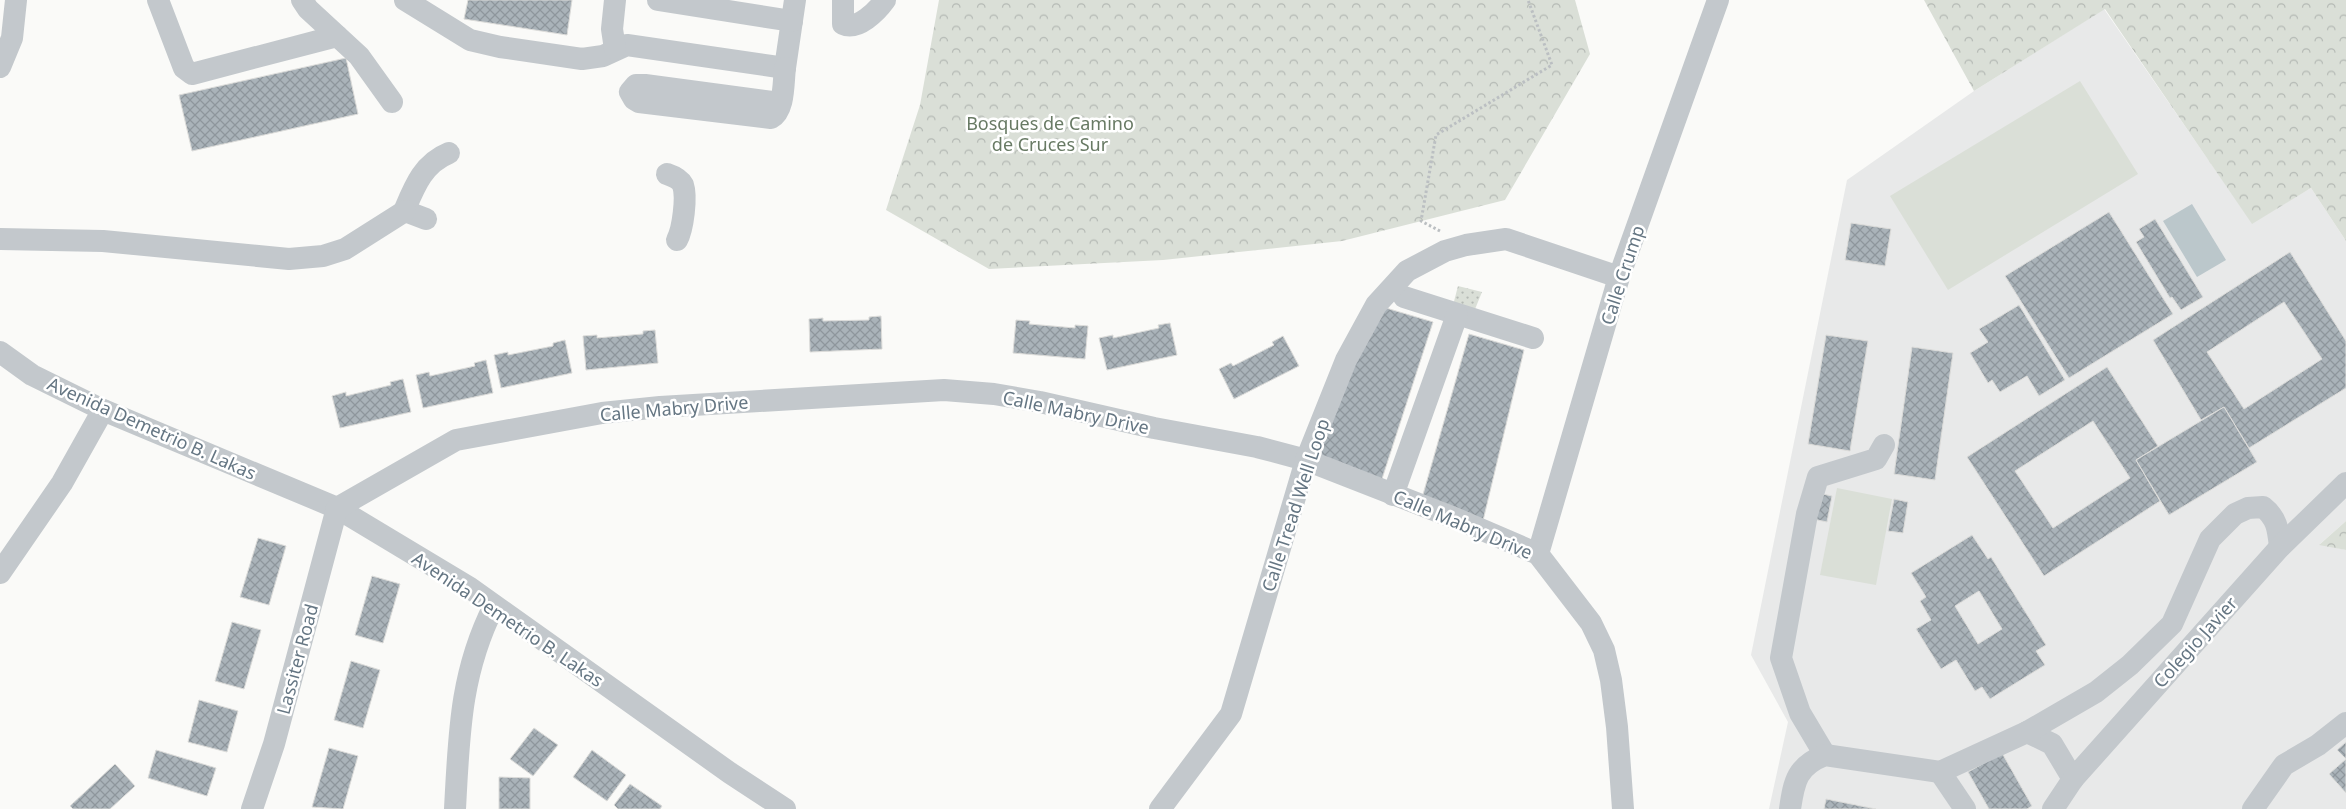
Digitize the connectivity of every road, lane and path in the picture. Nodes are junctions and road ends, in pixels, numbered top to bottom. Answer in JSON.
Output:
{"nodes":[{"id":1,"x":158,"y":0,"type":"edge"},
{"id":2,"x":302,"y":0,"type":"edge"},
{"id":3,"x":405,"y":0,"type":"edge"},
{"id":4,"x":615,"y":0,"type":"edge"},
{"id":5,"x":658,"y":0,"type":"edge"},
{"id":6,"x":843,"y":0,"type":"edge"},
{"id":7,"x":885,"y":0,"type":"edge"},
{"id":8,"x":1528,"y":0,"type":"edge"},
{"id":9,"x":1718,"y":0,"type":"edge"},
{"id":10,"x":10,"y":3,"type":"edge"},
{"id":11,"x":793,"y":11,"type":"edge"},
{"id":12,"x":337,"y":36,"type":"junction"},
{"id":13,"x":615,"y":49,"type":"junction"},
{"id":14,"x":0,"y":67,"type":"edge"},
{"id":15,"x":786,"y":68,"type":"junction"},
{"id":16,"x":392,"y":102,"type":"dead end"},
{"id":17,"x":780,"y":103,"type":"junction"},
{"id":18,"x":449,"y":153,"type":"dead end"},
{"id":19,"x":667,"y":174,"type":"dead end"},
{"id":20,"x":405,"y":211,"type":"junction"},
{"id":21,"x":426,"y":219,"type":"dead end"},
{"id":22,"x":0,"y":239,"type":"edge"},
{"id":23,"x":677,"y":240,"type":"dead end"},
{"id":24,"x":1466,"y":245,"type":"junction"},
{"id":25,"x":1619,"y":277,"type":"junction"},
{"id":26,"x":1404,"y":297,"type":"dead end"},
{"id":27,"x":1457,"y":316,"type":"junction"},
{"id":28,"x":1533,"y":338,"type":"dead end"},
{"id":29,"x":0,"y":352,"type":"edge"},
{"id":30,"x":103,"y":410,"type":"junction"},
{"id":31,"x":1884,"y":445,"type":"dead end"},
{"id":32,"x":1306,"y":460,"type":"junction"},
{"id":33,"x":2346,"y":484,"type":"edge"},
{"id":34,"x":1393,"y":495,"type":"junction"},
{"id":35,"x":336,"y":508,"type":"junction"},
{"id":36,"x":2280,"y":547,"type":"junction"},
{"id":37,"x":1538,"y":554,"type":"junction"},
{"id":38,"x":1,"y":568,"type":"edge"},
{"id":39,"x":494,"y":606,"type":"junction"},
{"id":40,"x":2346,"y":723,"type":"edge"},
{"id":41,"x":2027,"y":732,"type":"junction"},
{"id":42,"x":1825,"y":755,"type":"junction"},
{"id":43,"x":1940,"y":772,"type":"junction"},
{"id":44,"x":2073,"y":779,"type":"junction"},
{"id":45,"x":252,"y":809,"type":"edge"},
{"id":46,"x":454,"y":809,"type":"edge"},
{"id":47,"x":785,"y":809,"type":"edge"},
{"id":48,"x":1160,"y":809,"type":"edge"},
{"id":49,"x":1623,"y":809,"type":"edge"},
{"id":50,"x":1790,"y":809,"type":"edge"},
{"id":51,"x":1965,"y":809,"type":"edge"},
{"id":52,"x":2053,"y":809,"type":"edge"},
{"id":53,"x":2253,"y":809,"type":"edge"}],
"edges":[{"from":1,"to":12,"type":"street"},
{"from":2,"to":12,"type":"street"},
{"from":3,"to":13,"type":"street"},
{"from":4,"to":13,"type":"street"},
{"from":5,"to":11,"type":"street"},
{"from":6,"to":7,"type":"street"},
{"from":8,"to":24,"type":"path"},
{"from":9,"to":25,"type":"street","name":"Calle Crump"},
{"from":10,"to":14,"type":"street"},
{"from":11,"to":15,"type":"street"},
{"from":12,"to":16,"type":"street"},
{"from":13,"to":15,"type":"street"},
{"from":15,"to":17,"type":"street"},
{"from":17,"to":17,"type":"street"},
{"from":18,"to":20,"type":"street"},
{"from":19,"to":23,"type":"street"},
{"from":20,"to":21,"type":"street"},
{"from":20,"to":22,"type":"street"},
{"from":24,"to":25,"type":"street","name":"Calle Tread Well Loop"},
{"from":24,"to":32,"type":"street","name":"Calle Tread Well Loop"},
{"from":25,"to":37,"type":"street","name":"Calle Crump"},
{"from":26,"to":27,"type":"street"},
{"from":27,"to":28,"type":"street"},
{"from":27,"to":34,"type":"street"},
{"from":29,"to":30,"type":"street","name":"Avenida Demetrio B. Lakas"},
{"from":30,"to":35,"type":"street","name":"Avenida Demetrio B. Lakas"},
{"from":30,"to":38,"type":"street"},
{"from":31,"to":42,"type":"street"},
{"from":32,"to":34,"type":"street","name":"Calle Mabry Drive"},
{"from":32,"to":35,"type":"street","name":"Calle Mabry Drive"},
{"from":32,"to":48,"type":"street","name":"Calle Tread Well Loop"},
{"from":33,"to":36,"type":"street","name":"Colegio Javier"},
{"from":34,"to":37,"type":"street","name":"Calle Mabry Drive"},
{"from":35,"to":39,"type":"street","name":"Avenida Demetrio B. Lakas"},
{"from":35,"to":45,"type":"street","name":"Lassiter Road"},
{"from":36,"to":41,"type":"street"},
{"from":36,"to":44,"type":"street","name":"Colegio Javier"},
{"from":37,"to":49,"type":"street","name":"Calle Mabry Drive"},
{"from":39,"to":46,"type":"street"},
{"from":39,"to":47,"type":"street","name":"Avenida Demetrio B. Lakas"},
{"from":40,"to":53,"type":"street"},
{"from":41,"to":43,"type":"street"},
{"from":41,"to":44,"type":"street"},
{"from":42,"to":43,"type":"street"},
{"from":42,"to":50,"type":"street"},
{"from":43,"to":51,"type":"street"},
{"from":44,"to":52,"type":"street","name":"Colegio Javier"}]}
